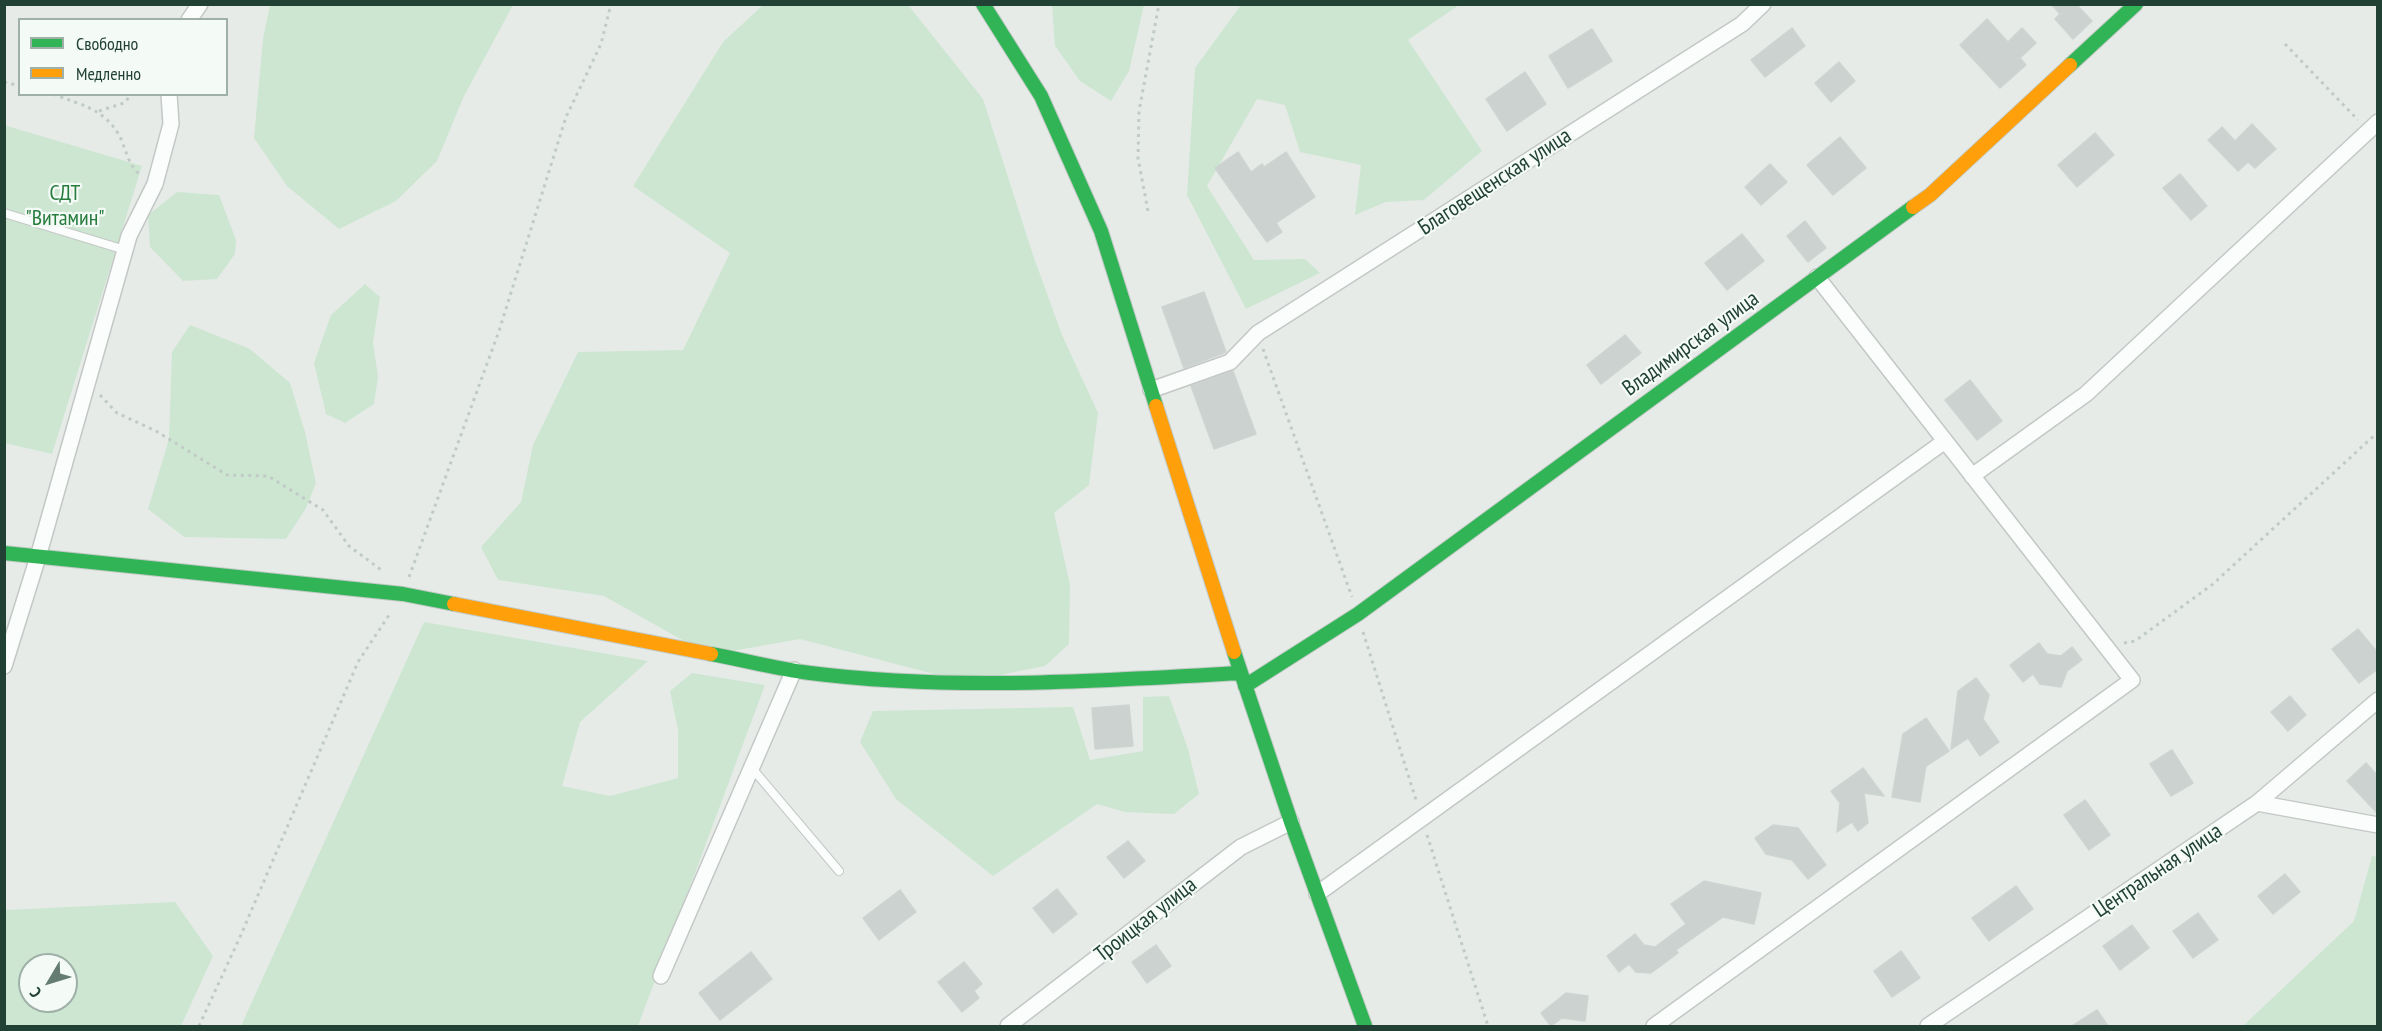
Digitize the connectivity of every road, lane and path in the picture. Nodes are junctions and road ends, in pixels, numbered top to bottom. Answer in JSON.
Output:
{"nodes":[{"id":1,"x":200,"y":4,"type":"edge"},
{"id":2,"x":611,"y":4,"type":"edge"},
{"id":3,"x":1159,"y":4,"type":"edge"},
{"id":4,"x":1763,"y":4,"type":"edge"},
{"id":5,"x":2136,"y":4,"type":"edge"},
{"id":6,"x":984,"y":5,"type":"edge"},
{"id":7,"x":190,"y":18,"type":"edge"},
{"id":8,"x":2285,"y":44,"type":"dead end"},
{"id":9,"x":58,"y":96,"type":"edge"},
{"id":10,"x":130,"y":96,"type":"edge"},
{"id":11,"x":169,"y":96,"type":"edge"},
{"id":12,"x":99,"y":111,"type":"junction"},
{"id":13,"x":2373,"y":126,"type":"edge"},
{"id":14,"x":155,"y":184,"type":"junction"},
{"id":15,"x":1148,"y":211,"type":"dead end"},
{"id":16,"x":4,"y":213,"type":"edge"},
{"id":17,"x":125,"y":250,"type":"junction"},
{"id":18,"x":1817,"y":278,"type":"junction"},
{"id":19,"x":1258,"y":333,"type":"junction"},
{"id":20,"x":87,"y":381,"type":"junction"},
{"id":21,"x":1151,"y":390,"type":"junction"},
{"id":22,"x":2378,"y":432,"type":"edge"},
{"id":23,"x":1945,"y":441,"type":"junction"},
{"id":24,"x":1972,"y":476,"type":"junction"},
{"id":25,"x":4,"y":553,"type":"edge"},
{"id":26,"x":38,"y":557,"type":"junction"},
{"id":27,"x":403,"y":594,"type":"junction"},
{"id":28,"x":1358,"y":614,"type":"junction"},
{"id":29,"x":2105,"y":646,"type":"junction"},
{"id":30,"x":4,"y":666,"type":"edge"},
{"id":31,"x":794,"y":670,"type":"junction"},
{"id":32,"x":1243,"y":679,"type":"junction"},
{"id":33,"x":2378,"y":700,"type":"edge"},
{"id":34,"x":752,"y":767,"type":"junction"},
{"id":35,"x":2257,"y":803,"type":"junction"},
{"id":36,"x":1422,"y":818,"type":"junction"},
{"id":37,"x":1291,"y":822,"type":"junction"},
{"id":38,"x":2378,"y":825,"type":"edge"},
{"id":39,"x":839,"y":871,"type":"dead end"},
{"id":40,"x":1317,"y":894,"type":"junction"},
{"id":41,"x":661,"y":976,"type":"dead end"},
{"id":42,"x":198,"y":1026,"type":"edge"},
{"id":43,"x":1008,"y":1026,"type":"edge"},
{"id":44,"x":1365,"y":1026,"type":"edge"},
{"id":45,"x":1488,"y":1026,"type":"edge"},
{"id":46,"x":1654,"y":1026,"type":"edge"},
{"id":47,"x":1928,"y":1026,"type":"edge"}],
"edges":[{"from":1,"to":7,"type":"street"},
{"from":2,"to":27,"type":"path"},
{"from":3,"to":15,"type":"path"},
{"from":4,"to":19,"type":"street","name":"Благовещенская улица"},
{"from":5,"to":18,"type":"street","name":"Владимирская улица"},
{"from":6,"to":21,"type":"street"},
{"from":8,"to":13,"type":"path"},
{"from":9,"to":12,"type":"path"},
{"from":10,"to":12,"type":"path"},
{"from":11,"to":14,"type":"street"},
{"from":12,"to":14,"type":"path"},
{"from":13,"to":24,"type":"street"},
{"from":14,"to":17,"type":"street"},
{"from":16,"to":17,"type":"lane"},
{"from":17,"to":20,"type":"street"},
{"from":18,"to":23,"type":"street"},
{"from":18,"to":28,"type":"street","name":"Владимирская улица"},
{"from":19,"to":21,"type":"street","name":"Благовещенская улица"},
{"from":19,"to":28,"type":"path"},
{"from":20,"to":26,"type":"street"},
{"from":20,"to":27,"type":"path"},
{"from":21,"to":32,"type":"street"},
{"from":22,"to":29,"type":"path"},
{"from":23,"to":24,"type":"street"},
{"from":23,"to":36,"type":"street"},
{"from":24,"to":29,"type":"street"},
{"from":25,"to":26,"type":"street"},
{"from":26,"to":27,"type":"street"},
{"from":26,"to":30,"type":"street"},
{"from":27,"to":31,"type":"street"},
{"from":27,"to":42,"type":"path"},
{"from":28,"to":32,"type":"street","name":"Владимирская улица"},
{"from":28,"to":36,"type":"path"},
{"from":29,"to":46,"type":"street"},
{"from":31,"to":32,"type":"street"},
{"from":31,"to":34,"type":"street"},
{"from":32,"to":37,"type":"street"},
{"from":33,"to":35,"type":"street","name":"Центральная улица"},
{"from":34,"to":39,"type":"lane"},
{"from":34,"to":41,"type":"street"},
{"from":35,"to":38,"type":"street"},
{"from":35,"to":47,"type":"street","name":"Центральная улица"},
{"from":36,"to":40,"type":"street"},
{"from":36,"to":45,"type":"path"},
{"from":37,"to":40,"type":"street"},
{"from":37,"to":43,"type":"street","name":"Троицкая улица"},
{"from":40,"to":44,"type":"street"}]}
